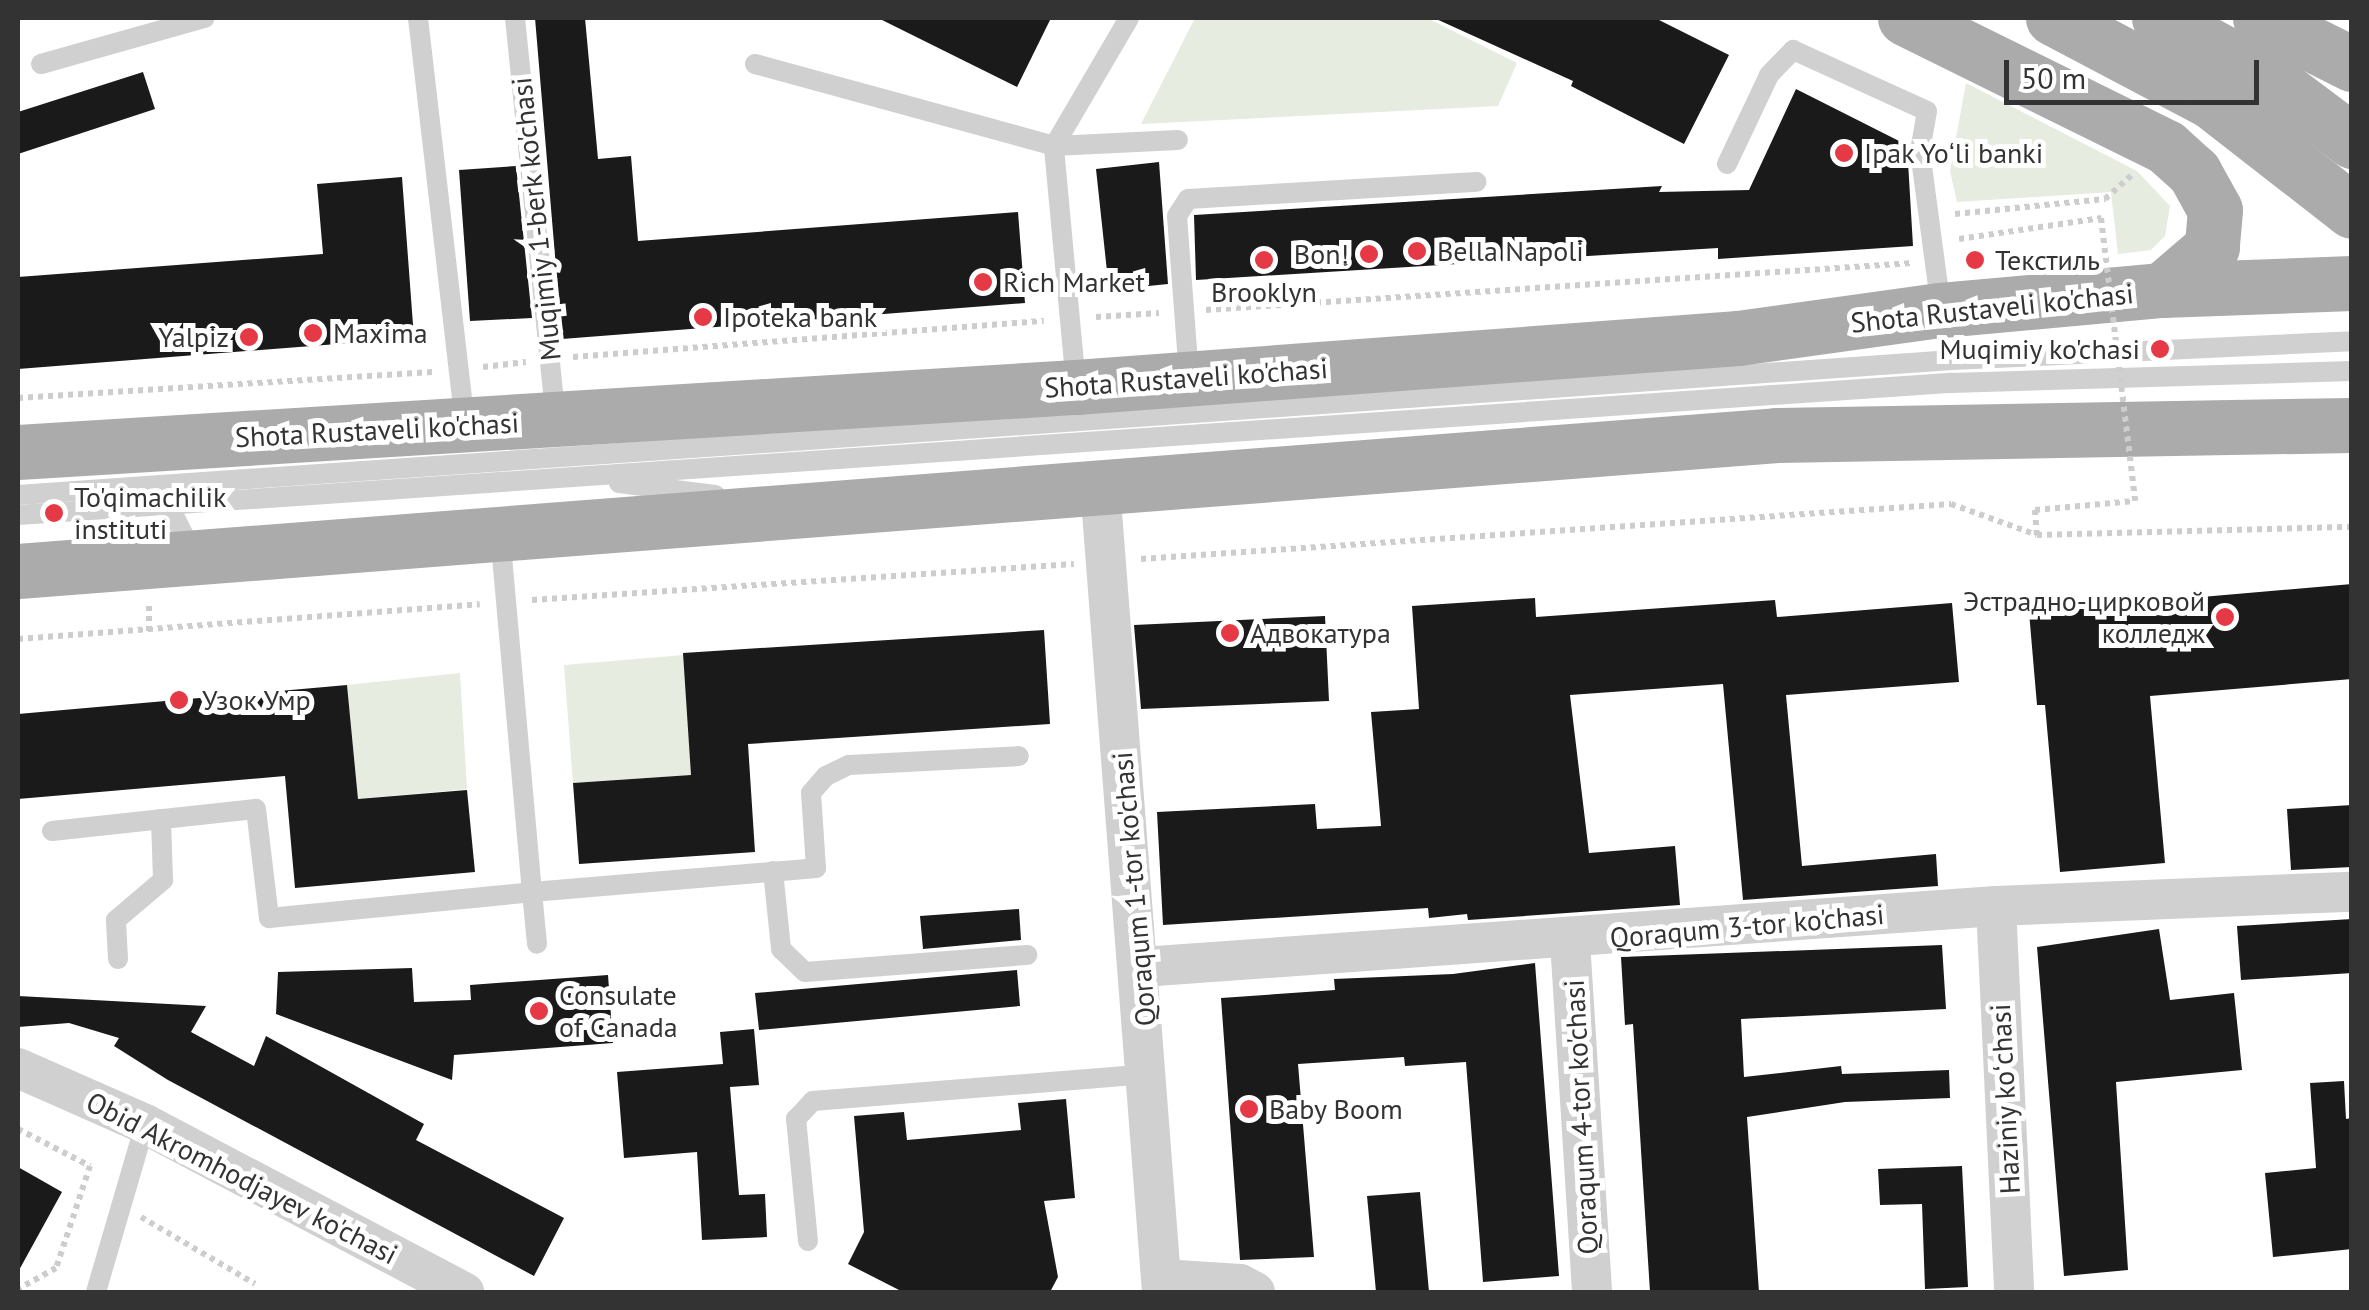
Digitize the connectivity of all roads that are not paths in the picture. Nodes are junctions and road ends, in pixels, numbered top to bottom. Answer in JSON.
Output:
{"nodes":[{"id":1,"x":205,"y":18,"type":"edge"},
{"id":2,"x":418,"y":18,"type":"edge"},
{"id":3,"x":516,"y":18,"type":"edge"},
{"id":4,"x":1129,"y":18,"type":"edge"},
{"id":5,"x":1905,"y":18,"type":"edge"},
{"id":6,"x":2053,"y":18,"type":"edge"},
{"id":7,"x":2099,"y":18,"type":"edge"},
{"id":8,"x":2159,"y":18,"type":"edge"},
{"id":9,"x":2260,"y":18,"type":"edge"},
{"id":10,"x":42,"y":64,"type":"dead end"},
{"id":11,"x":755,"y":64,"type":"dead end"},
{"id":12,"x":2352,"y":64,"type":"edge"},
{"id":13,"x":2015,"y":72,"type":"junction"},
{"id":14,"x":1178,"y":140,"type":"dead end"},
{"id":15,"x":2352,"y":141,"type":"edge"},
{"id":16,"x":1054,"y":146,"type":"junction"},
{"id":17,"x":1727,"y":164,"type":"dead end"},
{"id":18,"x":1477,"y":182,"type":"dead end"},
{"id":19,"x":2352,"y":211,"type":"edge"},
{"id":20,"x":2352,"y":282,"type":"edge"},
{"id":21,"x":2162,"y":290,"type":"junction"},
{"id":22,"x":1941,"y":310,"type":"junction"},
{"id":23,"x":2352,"y":341,"type":"edge"},
{"id":24,"x":2352,"y":371,"type":"edge"},
{"id":25,"x":1190,"y":378,"type":"junction"},
{"id":26,"x":1076,"y":387,"type":"junction"},
{"id":27,"x":556,"y":420,"type":"junction"},
{"id":28,"x":2351,"y":425,"type":"edge"},
{"id":29,"x":465,"y":426,"type":"junction"},
{"id":30,"x":18,"y":452,"type":"edge"},
{"id":31,"x":573,"y":478,"type":"junction"},
{"id":32,"x":187,"y":484,"type":"junction"},
{"id":33,"x":1100,"y":486,"type":"junction"},
{"id":34,"x":18,"y":495,"type":"edge"},
{"id":35,"x":168,"y":504,"type":"junction"},
{"id":36,"x":816,"y":507,"type":"junction"},
{"id":37,"x":18,"y":515,"type":"edge"},
{"id":38,"x":500,"y":532,"type":"junction"},
{"id":39,"x":196,"y":559,"type":"junction"},
{"id":40,"x":18,"y":571,"type":"edge"},
{"id":41,"x":1019,"y":756,"type":"dead end"},
{"id":42,"x":161,"y":819,"type":"junction"},
{"id":43,"x":52,"y":831,"type":"dead end"},
{"id":44,"x":773,"y":871,"type":"junction"},
{"id":45,"x":532,"y":892,"type":"junction"},
{"id":46,"x":2352,"y":892,"type":"edge"},
{"id":47,"x":1996,"y":906,"type":"junction"},
{"id":48,"x":1570,"y":940,"type":"junction"},
{"id":49,"x":536,"y":944,"type":"dead end"},
{"id":50,"x":1027,"y":955,"type":"dead end"},
{"id":51,"x":118,"y":958,"type":"dead end"},
{"id":52,"x":1142,"y":967,"type":"junction"},
{"id":53,"x":18,"y":1068,"type":"edge"},
{"id":54,"x":1150,"y":1074,"type":"junction"},
{"id":55,"x":145,"y":1124,"type":"junction"},
{"id":56,"x":808,"y":1240,"type":"dead end"},
{"id":57,"x":1162,"y":1286,"type":"edge"},
{"id":58,"x":96,"y":1292,"type":"edge"},
{"id":59,"x":464,"y":1292,"type":"edge"},
{"id":60,"x":1255,"y":1292,"type":"edge"},
{"id":61,"x":1592,"y":1292,"type":"edge"},
{"id":62,"x":2014,"y":1292,"type":"edge"}],
"edges":[{"from":1,"to":10,"type":"lane"},
{"from":2,"to":29,"type":"lane"},
{"from":3,"to":27,"type":"lane","name":"Muqimiy 1-berk ko'chasi"},
{"from":4,"to":16,"type":"lane"},
{"from":5,"to":13,"type":"main road"},
{"from":6,"to":19,"type":"main road","bridge":true},
{"from":7,"to":13,"type":"main road"},
{"from":8,"to":15,"type":"main road"},
{"from":9,"to":12,"type":"main road"},
{"from":11,"to":16,"type":"lane"},
{"from":13,"to":21,"type":"main road"},
{"from":14,"to":16,"type":"lane"},
{"from":16,"to":26,"type":"lane"},
{"from":17,"to":22,"type":"lane"},
{"from":18,"to":25,"type":"lane"},
{"from":20,"to":21,"type":"main road","name":"Shota Rustaveli ko'chasi"},
{"from":21,"to":22,"type":"main road","name":"Shota Rustaveli ko'chasi"},
{"from":22,"to":25,"type":"main road","name":"Shota Rustaveli ko'chasi"},
{"from":23,"to":32,"type":"lane"},
{"from":24,"to":31,"type":"lane"},
{"from":25,"to":26,"type":"main road","name":"Shota Rustaveli ko'chasi"},
{"from":26,"to":27,"type":"main road","name":"Shota Rustaveli ko'chasi"},
{"from":27,"to":29,"type":"main road","name":"Shota Rustaveli ko'chasi"},
{"from":28,"to":33,"type":"main road"},
{"from":29,"to":30,"type":"main road","name":"Shota Rustaveli ko'chasi"},
{"from":31,"to":35,"type":"lane"},
{"from":31,"to":36,"type":"lane"},
{"from":32,"to":34,"type":"lane"},
{"from":32,"to":35,"type":"lane"},
{"from":33,"to":36,"type":"main road"},
{"from":33,"to":52,"type":"street","name":"Qoraqum 1-tor ko'chasi"},
{"from":35,"to":37,"type":"lane"},
{"from":35,"to":39,"type":"lane"},
{"from":36,"to":38,"type":"main road"},
{"from":38,"to":39,"type":"main road"},
{"from":38,"to":45,"type":"lane"},
{"from":39,"to":40,"type":"main road"},
{"from":41,"to":44,"type":"lane"},
{"from":42,"to":43,"type":"lane"},
{"from":42,"to":45,"type":"lane"},
{"from":42,"to":51,"type":"lane"},
{"from":44,"to":45,"type":"lane"},
{"from":44,"to":50,"type":"lane"},
{"from":45,"to":49,"type":"lane"},
{"from":46,"to":47,"type":"street","name":"Qoraqum 3-tor ko'chasi"},
{"from":47,"to":48,"type":"street","name":"Qoraqum 3-tor ko'chasi"},
{"from":47,"to":62,"type":"street","name":"Haziniy koʻchasi"},
{"from":48,"to":52,"type":"street","name":"Qoraqum 3-tor ko'chasi"},
{"from":48,"to":61,"type":"street","name":"Qoraqum 4-tor ko'chasi"},
{"from":52,"to":54,"type":"street","name":"Qoraqum 1-tor ko'chasi"},
{"from":53,"to":55,"type":"street","name":"Obid Akromhodjayev ko'chasi"},
{"from":54,"to":56,"type":"lane"},
{"from":54,"to":57,"type":"street","name":"Qoraqum 1-tor ko'chasi"},
{"from":55,"to":58,"type":"lane"},
{"from":55,"to":59,"type":"street","name":"Obid Akromhodjayev ko'chasi"},
{"from":57,"to":60,"type":"street"}]}
